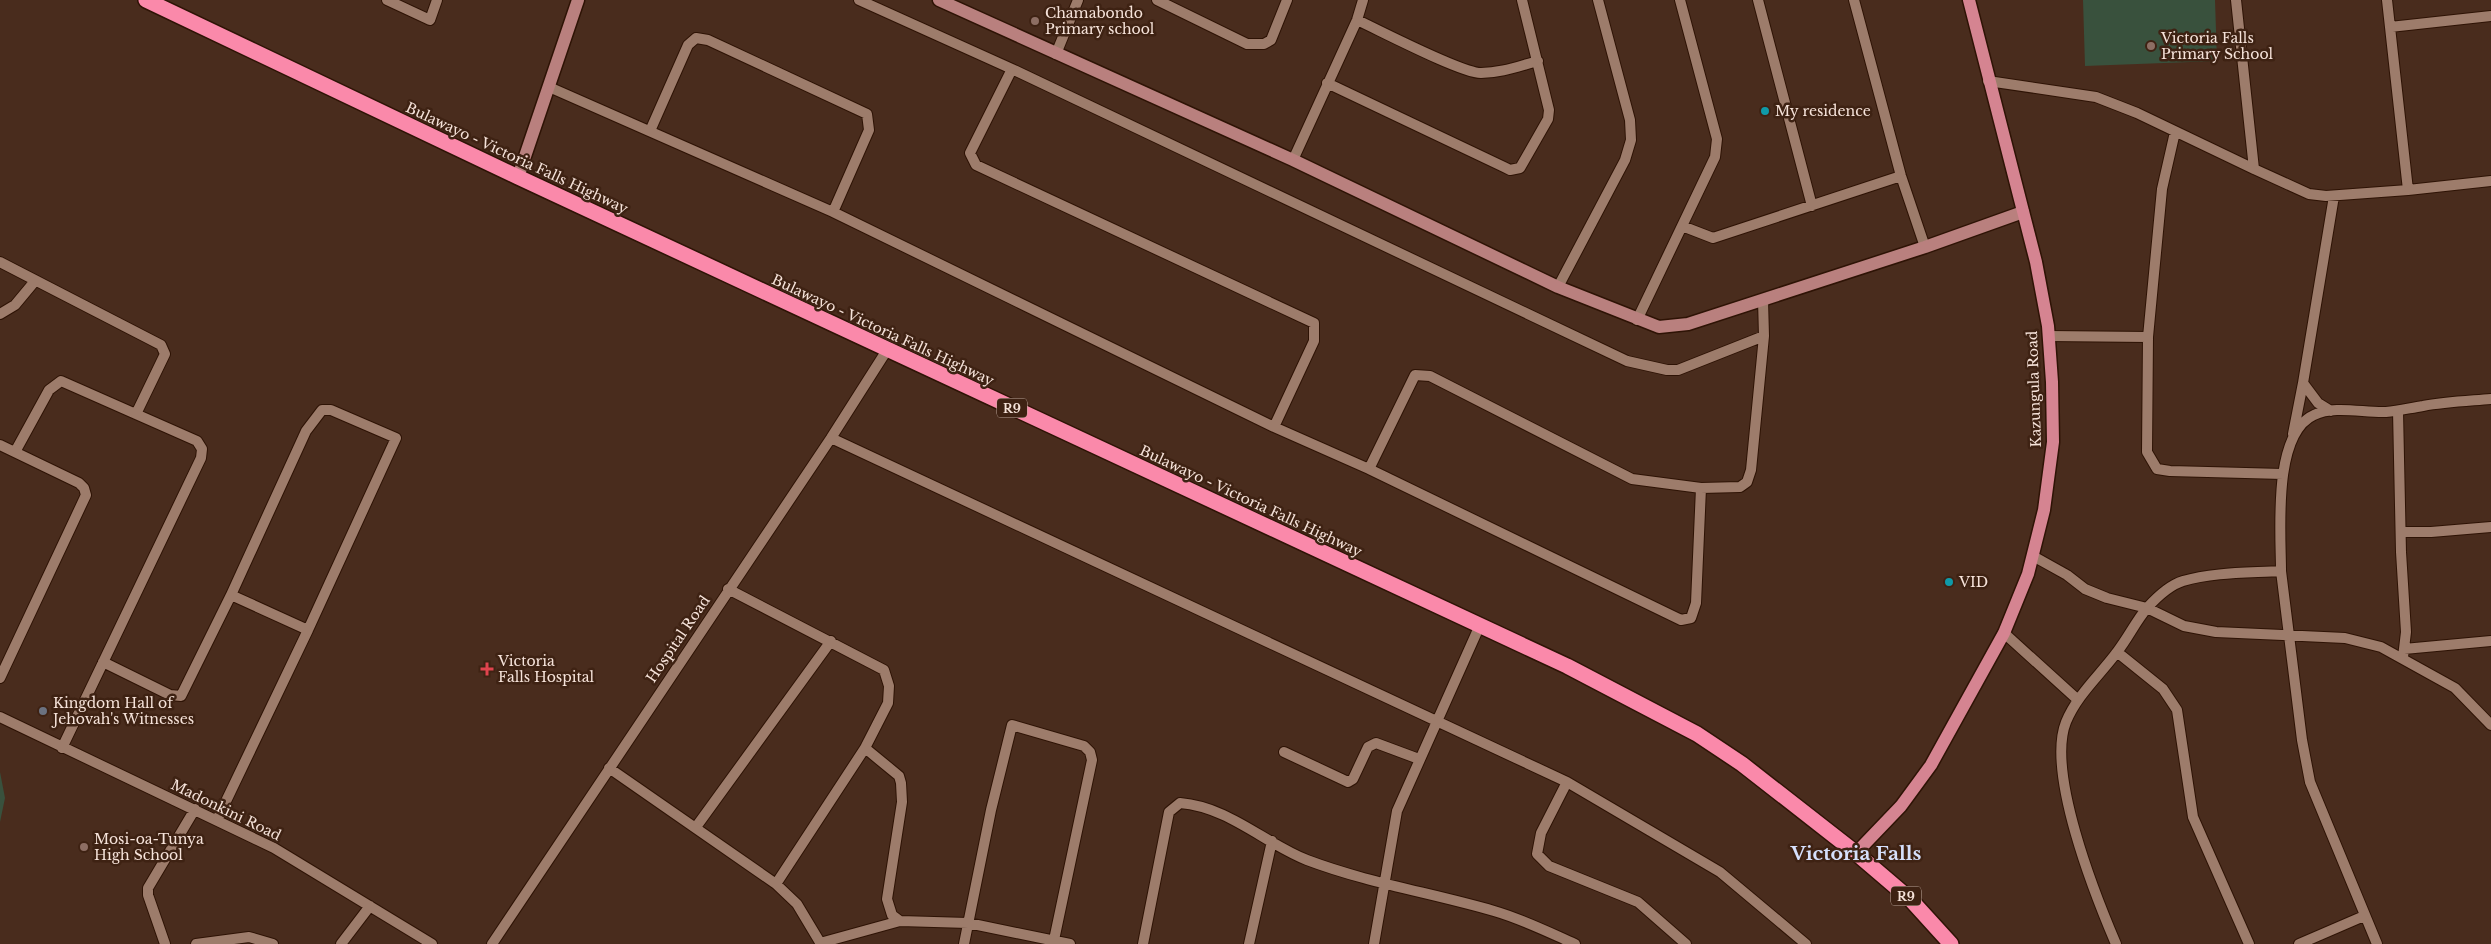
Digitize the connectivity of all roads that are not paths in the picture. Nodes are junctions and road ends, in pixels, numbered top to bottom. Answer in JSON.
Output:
{"nodes":[{"id":1,"x":146,"y":0,"type":"edge"},
{"id":2,"x":387,"y":0,"type":"edge"},
{"id":3,"x":436,"y":0,"type":"edge"},
{"id":4,"x":578,"y":0,"type":"edge"},
{"id":5,"x":859,"y":0,"type":"edge"},
{"id":6,"x":939,"y":0,"type":"edge"},
{"id":7,"x":1078,"y":0,"type":"edge"},
{"id":8,"x":1157,"y":0,"type":"edge"},
{"id":9,"x":1287,"y":0,"type":"edge"},
{"id":10,"x":1363,"y":0,"type":"edge"},
{"id":11,"x":1522,"y":0,"type":"edge"},
{"id":12,"x":1598,"y":0,"type":"edge"},
{"id":13,"x":1680,"y":0,"type":"edge"},
{"id":14,"x":1758,"y":0,"type":"edge"},
{"id":15,"x":1854,"y":0,"type":"edge"},
{"id":16,"x":1969,"y":0,"type":"edge"},
{"id":17,"x":2236,"y":0,"type":"edge"},
{"id":18,"x":2387,"y":0,"type":"edge"},
{"id":19,"x":2491,"y":16,"type":"edge"},
{"id":20,"x":1357,"y":20,"type":"junction"},
{"id":21,"x":2390,"y":27,"type":"junction"},
{"id":22,"x":1056,"y":54,"type":"junction"},
{"id":23,"x":1538,"y":61,"type":"junction"},
{"id":24,"x":1012,"y":69,"type":"junction"},
{"id":25,"x":1988,"y":81,"type":"junction"},
{"id":26,"x":1327,"y":83,"type":"junction"},
{"id":27,"x":548,"y":87,"type":"junction"},
{"id":28,"x":650,"y":131,"type":"junction"},
{"id":29,"x":2175,"y":132,"type":"junction"},
{"id":30,"x":1293,"y":160,"type":"junction"},
{"id":31,"x":2254,"y":169,"type":"junction"},
{"id":32,"x":1901,"y":176,"type":"junction"},
{"id":33,"x":518,"y":178,"type":"junction"},
{"id":34,"x":2491,"y":180,"type":"edge"},
{"id":35,"x":2408,"y":190,"type":"junction"},
{"id":36,"x":2334,"y":196,"type":"junction"},
{"id":37,"x":1812,"y":206,"type":"junction"},
{"id":38,"x":833,"y":212,"type":"junction"},
{"id":39,"x":2022,"y":212,"type":"junction"},
{"id":40,"x":1682,"y":226,"type":"junction"},
{"id":41,"x":1924,"y":247,"type":"junction"},
{"id":42,"x":0,"y":262,"type":"edge"},
{"id":43,"x":35,"y":281,"type":"junction"},
{"id":44,"x":1558,"y":287,"type":"junction"},
{"id":45,"x":1763,"y":300,"type":"junction"},
{"id":46,"x":0,"y":314,"type":"edge"},
{"id":47,"x":1637,"y":320,"type":"junction"},
{"id":48,"x":1764,"y":336,"type":"junction"},
{"id":49,"x":2048,"y":336,"type":"junction"},
{"id":50,"x":2148,"y":336,"type":"junction"},
{"id":51,"x":887,"y":350,"type":"junction"},
{"id":52,"x":2303,"y":383,"type":"junction"},
{"id":53,"x":2491,"y":399,"type":"edge"},
{"id":54,"x":2331,"y":411,"type":"junction"},
{"id":55,"x":2398,"y":411,"type":"junction"},
{"id":56,"x":136,"y":414,"type":"junction"},
{"id":57,"x":1274,"y":427,"type":"junction"},
{"id":58,"x":2293,"y":436,"type":"junction"},
{"id":59,"x":831,"y":438,"type":"junction"},
{"id":60,"x":0,"y":445,"type":"edge"},
{"id":61,"x":15,"y":452,"type":"junction"},
{"id":62,"x":1369,"y":469,"type":"junction"},
{"id":63,"x":2283,"y":474,"type":"junction"},
{"id":64,"x":1701,"y":488,"type":"junction"},
{"id":65,"x":2491,"y":526,"type":"edge"},
{"id":66,"x":2402,"y":532,"type":"junction"},
{"id":67,"x":2033,"y":556,"type":"junction"},
{"id":68,"x":2281,"y":572,"type":"junction"},
{"id":69,"x":728,"y":589,"type":"junction"},
{"id":70,"x":231,"y":595,"type":"junction"},
{"id":71,"x":2147,"y":608,"type":"junction"},
{"id":72,"x":1480,"y":625,"type":"junction"},
{"id":73,"x":308,"y":630,"type":"junction"},
{"id":74,"x":2004,"y":633,"type":"junction"},
{"id":75,"x":2290,"y":634,"type":"junction"},
{"id":76,"x":831,"y":641,"type":"junction"},
{"id":77,"x":2491,"y":641,"type":"edge"},
{"id":78,"x":2117,"y":652,"type":"junction"},
{"id":79,"x":2404,"y":653,"type":"junction"},
{"id":80,"x":102,"y":662,"type":"junction"},
{"id":81,"x":0,"y":678,"type":"edge"},
{"id":82,"x":2078,"y":700,"type":"junction"},
{"id":83,"x":0,"y":718,"type":"edge"},
{"id":84,"x":1436,"y":721,"type":"junction"},
{"id":85,"x":2491,"y":725,"type":"edge"},
{"id":86,"x":62,"y":748,"type":"junction"},
{"id":87,"x":865,"y":748,"type":"junction"},
{"id":88,"x":1284,"y":752,"type":"dead end"},
{"id":89,"x":1419,"y":759,"type":"junction"},
{"id":90,"x":609,"y":768,"type":"junction"},
{"id":91,"x":1567,"y":782,"type":"junction"},
{"id":92,"x":195,"y":809,"type":"junction"},
{"id":93,"x":217,"y":820,"type":"junction"},
{"id":94,"x":696,"y":827,"type":"junction"},
{"id":95,"x":1272,"y":841,"type":"junction"},
{"id":96,"x":1856,"y":854,"type":"junction"},
{"id":97,"x":776,"y":884,"type":"junction"},
{"id":98,"x":1386,"y":884,"type":"junction"},
{"id":99,"x":370,"y":906,"type":"junction"},
{"id":100,"x":2364,"y":916,"type":"junction"},
{"id":101,"x":900,"y":921,"type":"junction"},
{"id":102,"x":968,"y":923,"type":"junction"},
{"id":103,"x":1054,"y":940,"type":"junction"},
{"id":104,"x":820,"y":943,"type":"edge"},
{"id":105,"x":165,"y":944,"type":"edge"},
{"id":106,"x":196,"y":944,"type":"edge"},
{"id":107,"x":273,"y":944,"type":"edge"},
{"id":108,"x":341,"y":944,"type":"edge"},
{"id":109,"x":432,"y":944,"type":"edge"},
{"id":110,"x":492,"y":944,"type":"edge"},
{"id":111,"x":964,"y":944,"type":"edge"},
{"id":112,"x":1070,"y":944,"type":"edge"},
{"id":113,"x":1143,"y":944,"type":"edge"},
{"id":114,"x":1249,"y":944,"type":"edge"},
{"id":115,"x":1374,"y":944,"type":"edge"},
{"id":116,"x":1575,"y":944,"type":"edge"},
{"id":117,"x":1686,"y":944,"type":"edge"},
{"id":118,"x":1806,"y":944,"type":"edge"},
{"id":119,"x":1952,"y":944,"type":"edge"},
{"id":120,"x":2116,"y":944,"type":"edge"},
{"id":121,"x":2248,"y":944,"type":"edge"},
{"id":122,"x":2299,"y":944,"type":"edge"},
{"id":123,"x":2377,"y":944,"type":"edge"}],
"edges":[{"from":1,"to":33,"type":"highway","name":"Bulawayo - Victoria Falls Highway","number":"R9"},
{"from":2,"to":3,"type":"street"},
{"from":4,"to":27,"type":"street"},
{"from":5,"to":24,"type":"street"},
{"from":6,"to":22,"type":"street"},
{"from":7,"to":22,"type":"street"},
{"from":8,"to":9,"type":"street"},
{"from":10,"to":20,"type":"street"},
{"from":11,"to":23,"type":"street"},
{"from":12,"to":44,"type":"street"},
{"from":13,"to":40,"type":"street"},
{"from":14,"to":37,"type":"street"},
{"from":15,"to":32,"type":"street"},
{"from":16,"to":25,"type":"main road","name":"Kazungula Road"},
{"from":17,"to":31,"type":"street"},
{"from":18,"to":21,"type":"street"},
{"from":19,"to":21,"type":"street"},
{"from":20,"to":23,"type":"street"},
{"from":20,"to":26,"type":"street"},
{"from":21,"to":35,"type":"street"},
{"from":22,"to":30,"type":"street"},
{"from":23,"to":26,"type":"street"},
{"from":24,"to":48,"type":"street"},
{"from":24,"to":57,"type":"street"},
{"from":25,"to":29,"type":"street"},
{"from":25,"to":39,"type":"main road","name":"Kazungula Road"},
{"from":26,"to":30,"type":"street"},
{"from":27,"to":28,"type":"street"},
{"from":27,"to":33,"type":"street"},
{"from":28,"to":38,"type":"street"},
{"from":28,"to":38,"type":"street"},
{"from":29,"to":31,"type":"street"},
{"from":29,"to":50,"type":"street"},
{"from":30,"to":44,"type":"street"},
{"from":31,"to":36,"type":"street"},
{"from":32,"to":37,"type":"street"},
{"from":32,"to":41,"type":"street"},
{"from":33,"to":51,"type":"highway","name":"Bulawayo - Victoria Falls Highway","number":"R9"},
{"from":34,"to":35,"type":"street"},
{"from":35,"to":36,"type":"street"},
{"from":36,"to":52,"type":"street"},
{"from":37,"to":40,"type":"street"},
{"from":38,"to":57,"type":"street"},
{"from":39,"to":41,"type":"street"},
{"from":39,"to":49,"type":"main road","name":"Kazungula Road"},
{"from":40,"to":47,"type":"street"},
{"from":41,"to":45,"type":"street"},
{"from":42,"to":43,"type":"street"},
{"from":43,"to":46,"type":"street"},
{"from":43,"to":56,"type":"street"},
{"from":44,"to":47,"type":"street"},
{"from":45,"to":47,"type":"street"},
{"from":45,"to":48,"type":"street"},
{"from":48,"to":64,"type":"street"},
{"from":49,"to":50,"type":"street"},
{"from":49,"to":67,"type":"main road","name":"Kazungula Road"},
{"from":50,"to":63,"type":"street"},
{"from":51,"to":59,"type":"street","name":"Hospital Road"},
{"from":51,"to":72,"type":"highway","name":"Bulawayo - Victoria Falls Highway","number":"R9"},
{"from":52,"to":54,"type":"street"},
{"from":52,"to":58,"type":"street"},
{"from":53,"to":55,"type":"street"},
{"from":54,"to":55,"type":"street"},
{"from":54,"to":58,"type":"street"},
{"from":55,"to":66,"type":"street"},
{"from":56,"to":61,"type":"street"},
{"from":56,"to":80,"type":"street"},
{"from":57,"to":62,"type":"street"},
{"from":58,"to":63,"type":"street"},
{"from":59,"to":69,"type":"street","name":"Hospital Road"},
{"from":59,"to":84,"type":"street"},
{"from":60,"to":61,"type":"street"},
{"from":61,"to":81,"type":"street"},
{"from":62,"to":64,"type":"street"},
{"from":62,"to":64,"type":"street"},
{"from":63,"to":68,"type":"street"},
{"from":65,"to":66,"type":"street"},
{"from":66,"to":79,"type":"street"},
{"from":67,"to":71,"type":"street"},
{"from":67,"to":74,"type":"main road","name":"Kazungula Road"},
{"from":68,"to":71,"type":"street"},
{"from":68,"to":75,"type":"street"},
{"from":69,"to":76,"type":"street"},
{"from":69,"to":90,"type":"street","name":"Hospital Road"},
{"from":70,"to":73,"type":"street"},
{"from":70,"to":73,"type":"street"},
{"from":70,"to":80,"type":"street"},
{"from":71,"to":75,"type":"street"},
{"from":71,"to":78,"type":"street"},
{"from":72,"to":84,"type":"street"},
{"from":72,"to":96,"type":"highway","name":"Bulawayo - Victoria Falls Highway","number":"R9"},
{"from":73,"to":93,"type":"street"},
{"from":74,"to":82,"type":"street"},
{"from":74,"to":96,"type":"main road","name":"Kazungula Road"},
{"from":75,"to":79,"type":"street"},
{"from":75,"to":100,"type":"street"},
{"from":76,"to":87,"type":"street"},
{"from":76,"to":94,"type":"street"},
{"from":77,"to":79,"type":"street"},
{"from":78,"to":82,"type":"street"},
{"from":78,"to":121,"type":"street"},
{"from":79,"to":85,"type":"street"},
{"from":80,"to":86,"type":"street"},
{"from":82,"to":120,"type":"street"},
{"from":83,"to":86,"type":"street","name":"Madonkini Road"},
{"from":84,"to":89,"type":"street"},
{"from":84,"to":91,"type":"street"},
{"from":86,"to":92,"type":"street","name":"Madonkini Road"},
{"from":87,"to":97,"type":"street"},
{"from":87,"to":101,"type":"street"},
{"from":88,"to":89,"type":"street"},
{"from":89,"to":98,"type":"street"},
{"from":90,"to":94,"type":"street"},
{"from":90,"to":110,"type":"street","name":"Hospital Road"},
{"from":91,"to":117,"type":"street"},
{"from":91,"to":118,"type":"street"},
{"from":92,"to":93,"type":"street","name":"Madonkini Road"},
{"from":92,"to":105,"type":"street"},
{"from":93,"to":99,"type":"street","name":"Madonkini Road"},
{"from":94,"to":97,"type":"street"},
{"from":95,"to":98,"type":"street"},
{"from":95,"to":113,"type":"street"},
{"from":95,"to":114,"type":"street"},
{"from":96,"to":119,"type":"highway","number":"R9"},
{"from":97,"to":104,"type":"street"},
{"from":98,"to":115,"type":"street"},
{"from":98,"to":116,"type":"street"},
{"from":99,"to":108,"type":"street"},
{"from":99,"to":109,"type":"street","name":"Madonkini Road"},
{"from":100,"to":122,"type":"street"},
{"from":100,"to":123,"type":"street"},
{"from":101,"to":102,"type":"street"},
{"from":101,"to":104,"type":"street"},
{"from":102,"to":103,"type":"street"},
{"from":102,"to":103,"type":"street"},
{"from":102,"to":111,"type":"street"},
{"from":103,"to":112,"type":"street"},
{"from":106,"to":107,"type":"street"}]}
